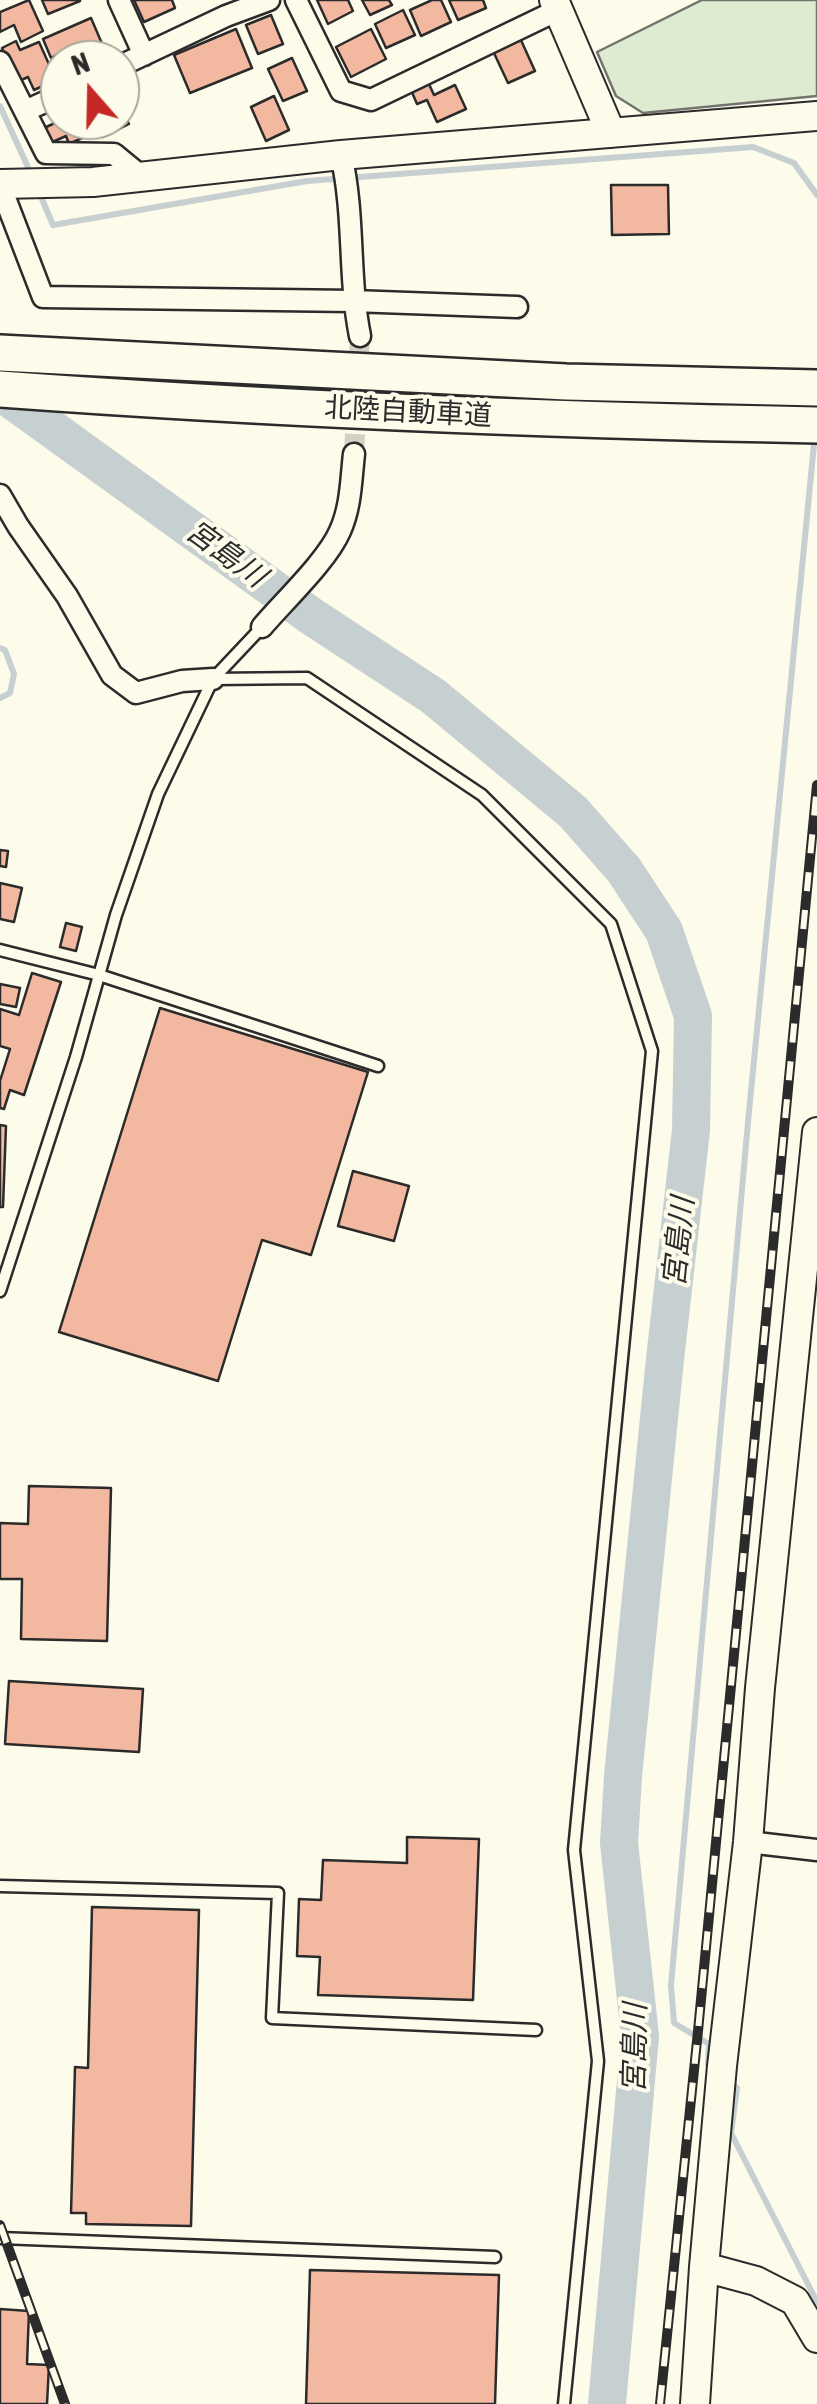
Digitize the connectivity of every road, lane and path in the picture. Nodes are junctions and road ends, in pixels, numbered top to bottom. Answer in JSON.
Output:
{"nodes":[{"id":1,"x":118,"y":0,"type":"edge"},
{"id":2,"x":269,"y":0,"type":"edge"},
{"id":3,"x":296,"y":0,"type":"edge"},
{"id":4,"x":556,"y":5,"type":"edge"},
{"id":5,"x":144,"y":55,"type":"junction"},
{"id":6,"x":140,"y":57,"type":"edge"},
{"id":7,"x":0,"y":62,"type":"edge"},
{"id":8,"x":40,"y":104,"type":"edge"},
{"id":9,"x":25,"y":111,"type":"junction"},
{"id":10,"x":817,"y":116,"type":"edge"},
{"id":11,"x":611,"y":133,"type":"junction"},
{"id":12,"x":340,"y":155,"type":"junction"},
{"id":13,"x":142,"y":177,"type":"junction"},
{"id":14,"x":0,"y":185,"type":"edge"},
{"id":15,"x":353,"y":301,"type":"junction"},
{"id":16,"x":517,"y":307,"type":"dead end"},
{"id":17,"x":360,"y":336,"type":"tunnel mouth"},
{"id":18,"x":0,"y":353,"type":"edge"},
{"id":19,"x":803,"y":388,"type":"edge"},
{"id":20,"x":0,"y":389,"type":"edge"},
{"id":21,"x":802,"y":424,"type":"edge"},
{"id":22,"x":354,"y":454,"type":"tunnel mouth"},
{"id":23,"x":0,"y":494,"type":"edge"},
{"id":24,"x":262,"y":627,"type":"joint"},
{"id":25,"x":213,"y":679,"type":"junction"},
{"id":26,"x":0,"y":950,"type":"edge"},
{"id":27,"x":99,"y":975,"type":"junction"},
{"id":28,"x":378,"y":1066,"type":"dead end"},
{"id":29,"x":817,"y":1132,"type":"edge"},
{"id":30,"x":0,"y":1291,"type":"edge"},
{"id":31,"x":806,"y":1362,"type":"edge"},
{"id":32,"x":748,"y":1842,"type":"junction"},
{"id":33,"x":817,"y":1850,"type":"edge"},
{"id":34,"x":0,"y":1886,"type":"edge"},
{"id":35,"x":536,"y":2030,"type":"dead end"},
{"id":36,"x":0,"y":2238,"type":"edge"},
{"id":37,"x":495,"y":2258,"type":"dead end"},
{"id":38,"x":704,"y":2267,"type":"junction"},
{"id":39,"x":817,"y":2338,"type":"edge"},
{"id":40,"x":564,"y":2404,"type":"edge"},
{"id":41,"x":695,"y":2404,"type":"edge"}],
"edges":[{"from":1,"to":5,"type":"street"},
{"from":2,"to":5,"type":"street"},
{"from":3,"to":4,"type":"street"},
{"from":4,"to":11,"type":"street"},
{"from":5,"to":6,"type":"street"},
{"from":7,"to":9,"type":"street"},
{"from":8,"to":9,"type":"street"},
{"from":9,"to":13,"type":"street"},
{"from":10,"to":11,"type":"street"},
{"from":11,"to":12,"type":"street"},
{"from":12,"to":13,"type":"street"},
{"from":12,"to":15,"type":"street"},
{"from":13,"to":14,"type":"street"},
{"from":14,"to":15,"type":"street"},
{"from":15,"to":16,"type":"street"},
{"from":15,"to":17,"type":"street"},
{"from":18,"to":19,"type":"highway","name":"北陸自動車道"},
{"from":20,"to":21,"type":"highway","name":"北陸自動車道"},
{"from":22,"to":24,"type":"street"},
{"from":23,"to":25,"type":"street"},
{"from":24,"to":25,"type":"lane"},
{"from":25,"to":27,"type":"lane"},
{"from":25,"to":40,"type":"lane"},
{"from":26,"to":27,"type":"lane"},
{"from":27,"to":28,"type":"lane"},
{"from":27,"to":30,"type":"lane"},
{"from":29,"to":31,"type":"street"},
{"from":31,"to":32,"type":"street"},
{"from":32,"to":33,"type":"street"},
{"from":32,"to":38,"type":"street"},
{"from":34,"to":35,"type":"lane"},
{"from":36,"to":37,"type":"lane"},
{"from":38,"to":39,"type":"street"},
{"from":38,"to":41,"type":"street"}]}
